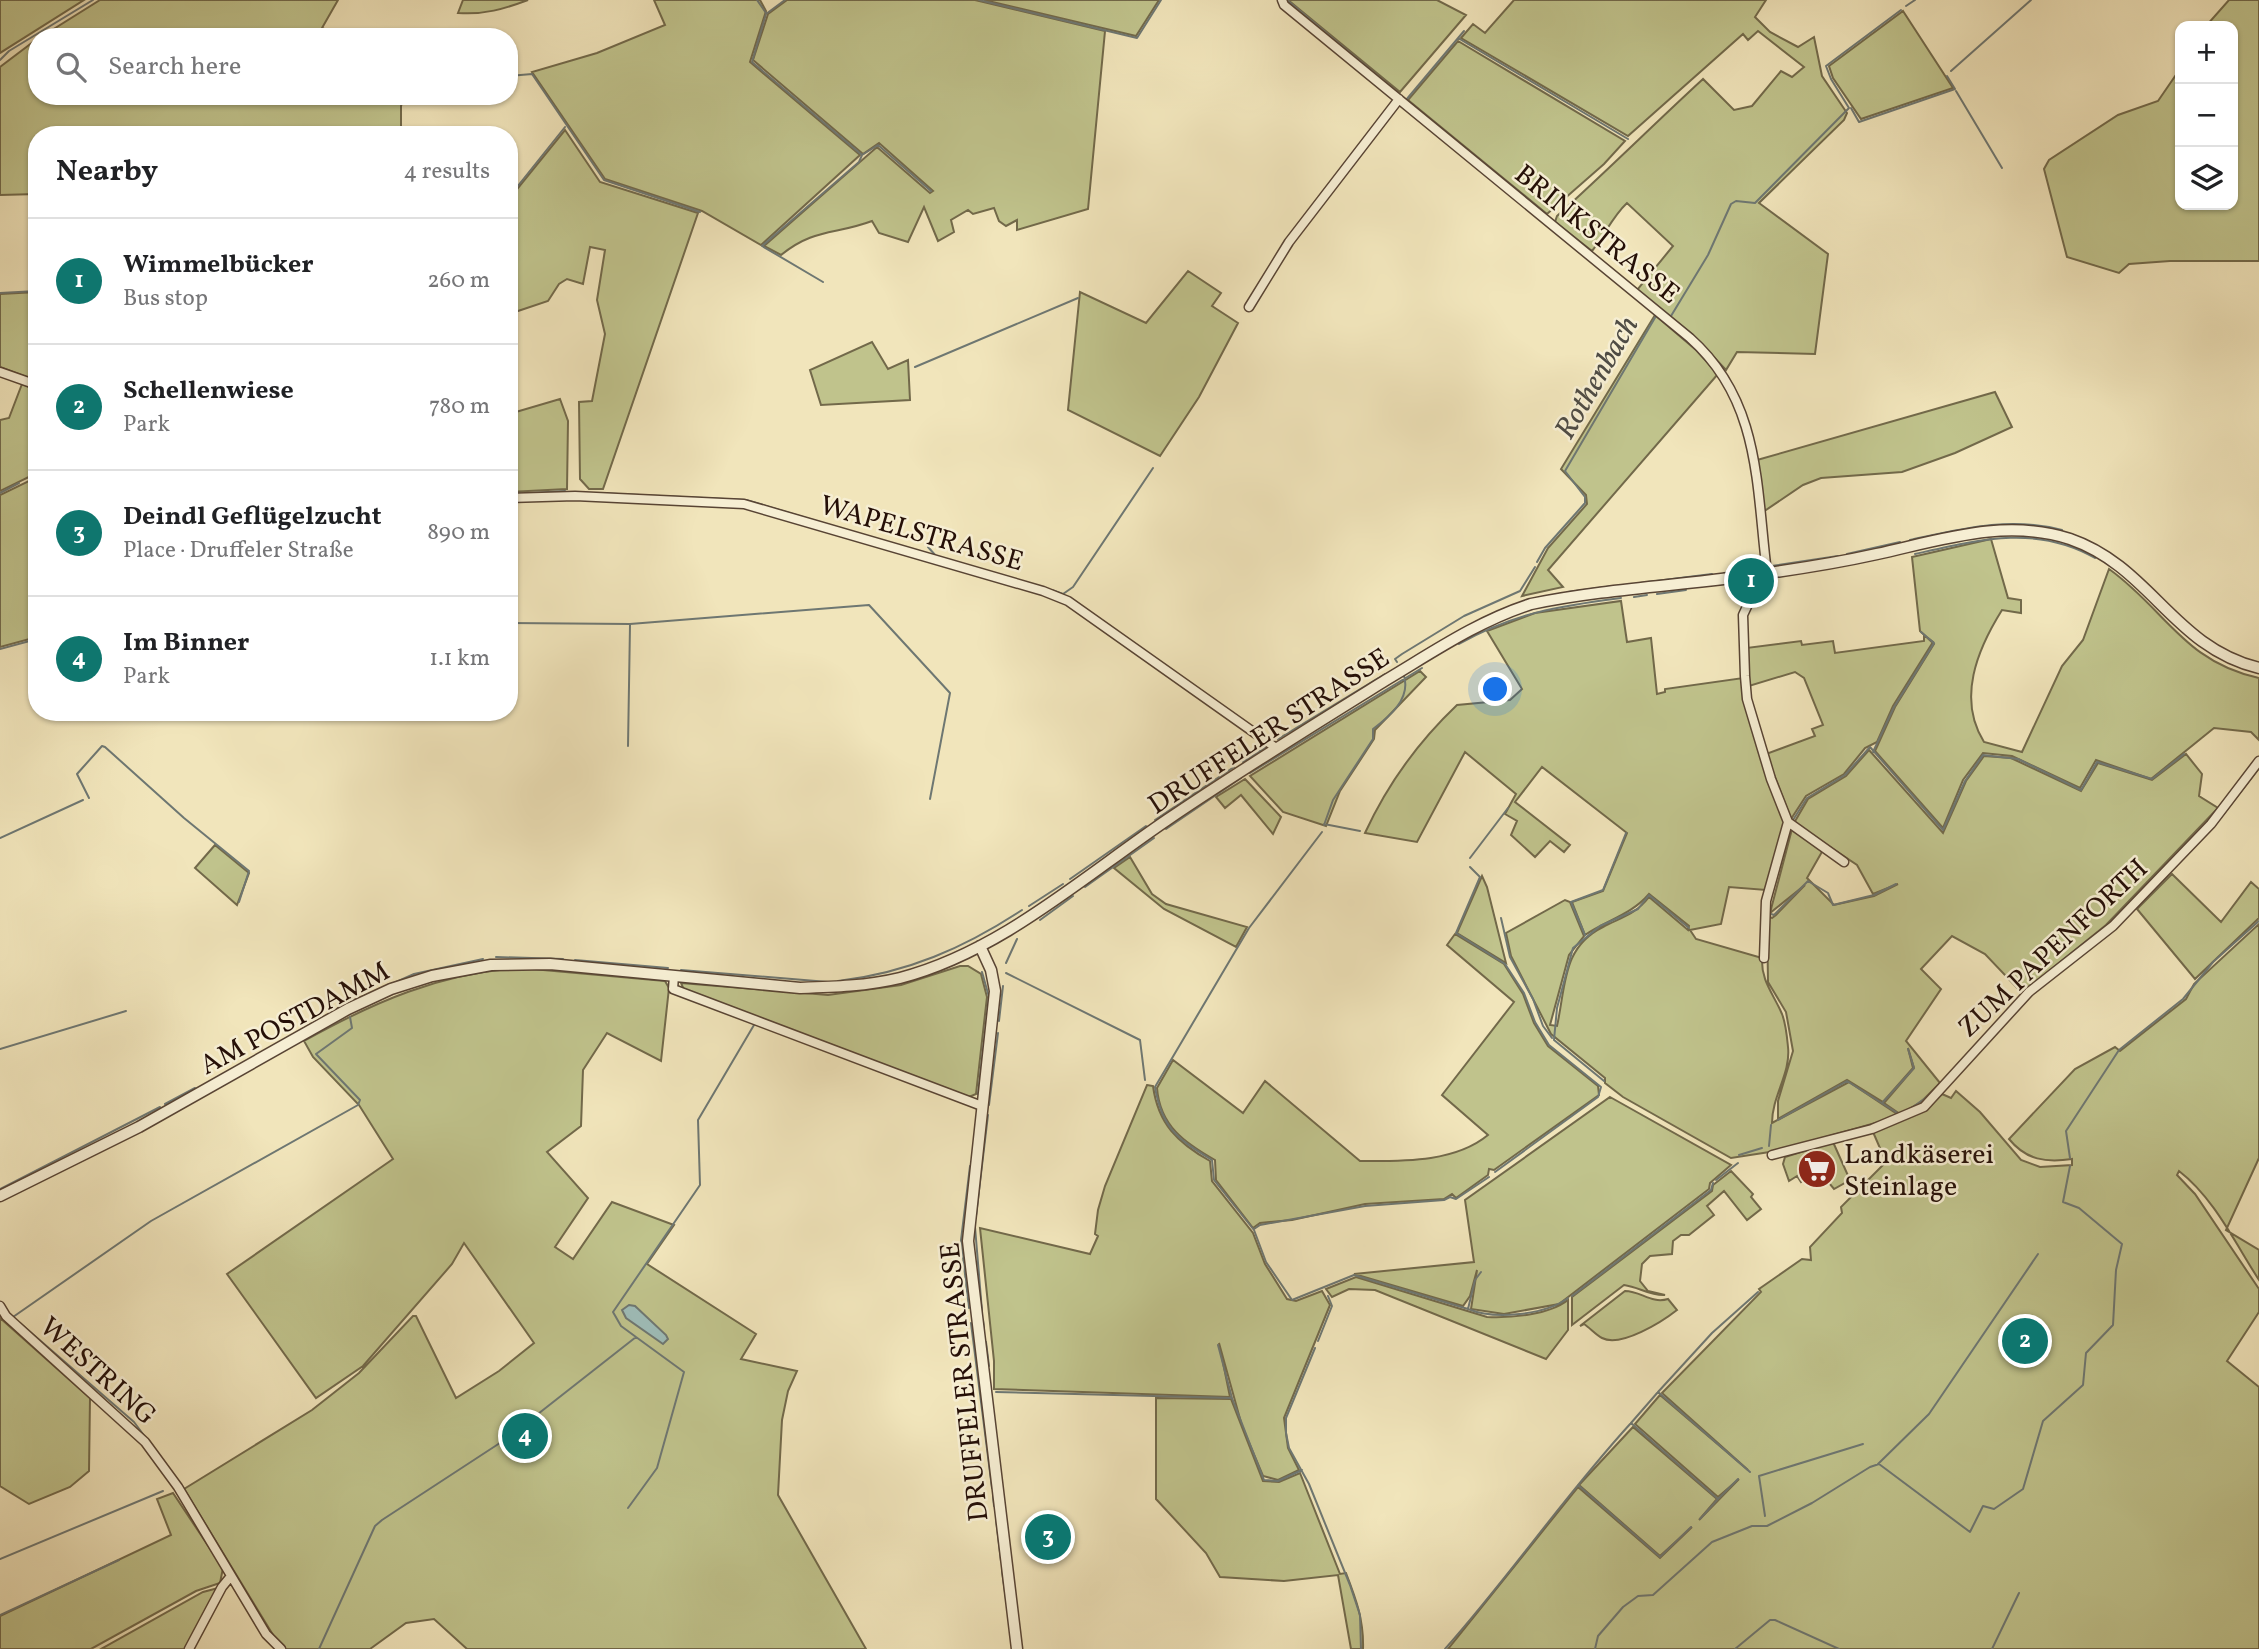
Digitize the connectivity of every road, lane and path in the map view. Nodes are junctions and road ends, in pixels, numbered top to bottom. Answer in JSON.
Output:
{"nodes":[{"id":1,"x":1282,"y":0,"type":"edge"},
{"id":2,"x":1399,"y":99,"type":"junction"},
{"id":3,"x":1249,"y":307,"type":"dead end"},
{"id":4,"x":0,"y":372,"type":"edge"},
{"id":5,"x":28,"y":383,"type":"edge"},
{"id":6,"x":518,"y":498,"type":"edge"},
{"id":7,"x":1763,"y":574,"type":"junction"},
{"id":8,"x":2259,"y":668,"type":"edge"},
{"id":9,"x":1276,"y":748,"type":"junction"},
{"id":10,"x":2259,"y":761,"type":"edge"},
{"id":11,"x":1788,"y":822,"type":"junction"},
{"id":12,"x":1844,"y":862,"type":"dead end"},
{"id":13,"x":980,"y":946,"type":"junction"},
{"id":14,"x":1764,"y":958,"type":"dead end"},
{"id":15,"x":674,"y":976,"type":"junction"},
{"id":16,"x":982,"y":1105,"type":"junction"},
{"id":17,"x":1772,"y":1155,"type":"dead end"},
{"id":18,"x":0,"y":1196,"type":"edge"},
{"id":19,"x":0,"y":1306,"type":"edge"},
{"id":20,"x":231,"y":1576,"type":"junction"},
{"id":21,"x":189,"y":1649,"type":"edge"},
{"id":22,"x":281,"y":1649,"type":"edge"},
{"id":23,"x":1017,"y":1649,"type":"edge"}],
"edges":[{"from":1,"to":2,"type":"street","name":"BRINKSTRASSE"},
{"from":2,"to":3,"type":"street"},
{"from":2,"to":7,"type":"street","name":"BRINKSTRASSE"},
{"from":4,"to":5,"type":"street"},
{"from":6,"to":9,"type":"street","name":"WAPELSTRASSE"},
{"from":7,"to":8,"type":"street","name":"DRUFFELER STRASSE"},
{"from":7,"to":9,"type":"street","name":"DRUFFELER STRASSE"},
{"from":7,"to":11,"type":"street"},
{"from":9,"to":13,"type":"street","name":"DRUFFELER STRASSE"},
{"from":10,"to":17,"type":"street","name":"ZUM PAPENFORTH"},
{"from":11,"to":12,"type":"street"},
{"from":11,"to":14,"type":"street"},
{"from":13,"to":15,"type":"street","name":"AM POSTDAMM"},
{"from":13,"to":16,"type":"street","name":"DRUFFELER STRASSE"},
{"from":15,"to":16,"type":"street"},
{"from":15,"to":18,"type":"street","name":"AM POSTDAMM"},
{"from":16,"to":23,"type":"street","name":"DRUFFELER STRASSE"},
{"from":19,"to":20,"type":"street","name":"WESTRING"},
{"from":20,"to":21,"type":"street"},
{"from":20,"to":22,"type":"street","name":"WESTRING"}]}
